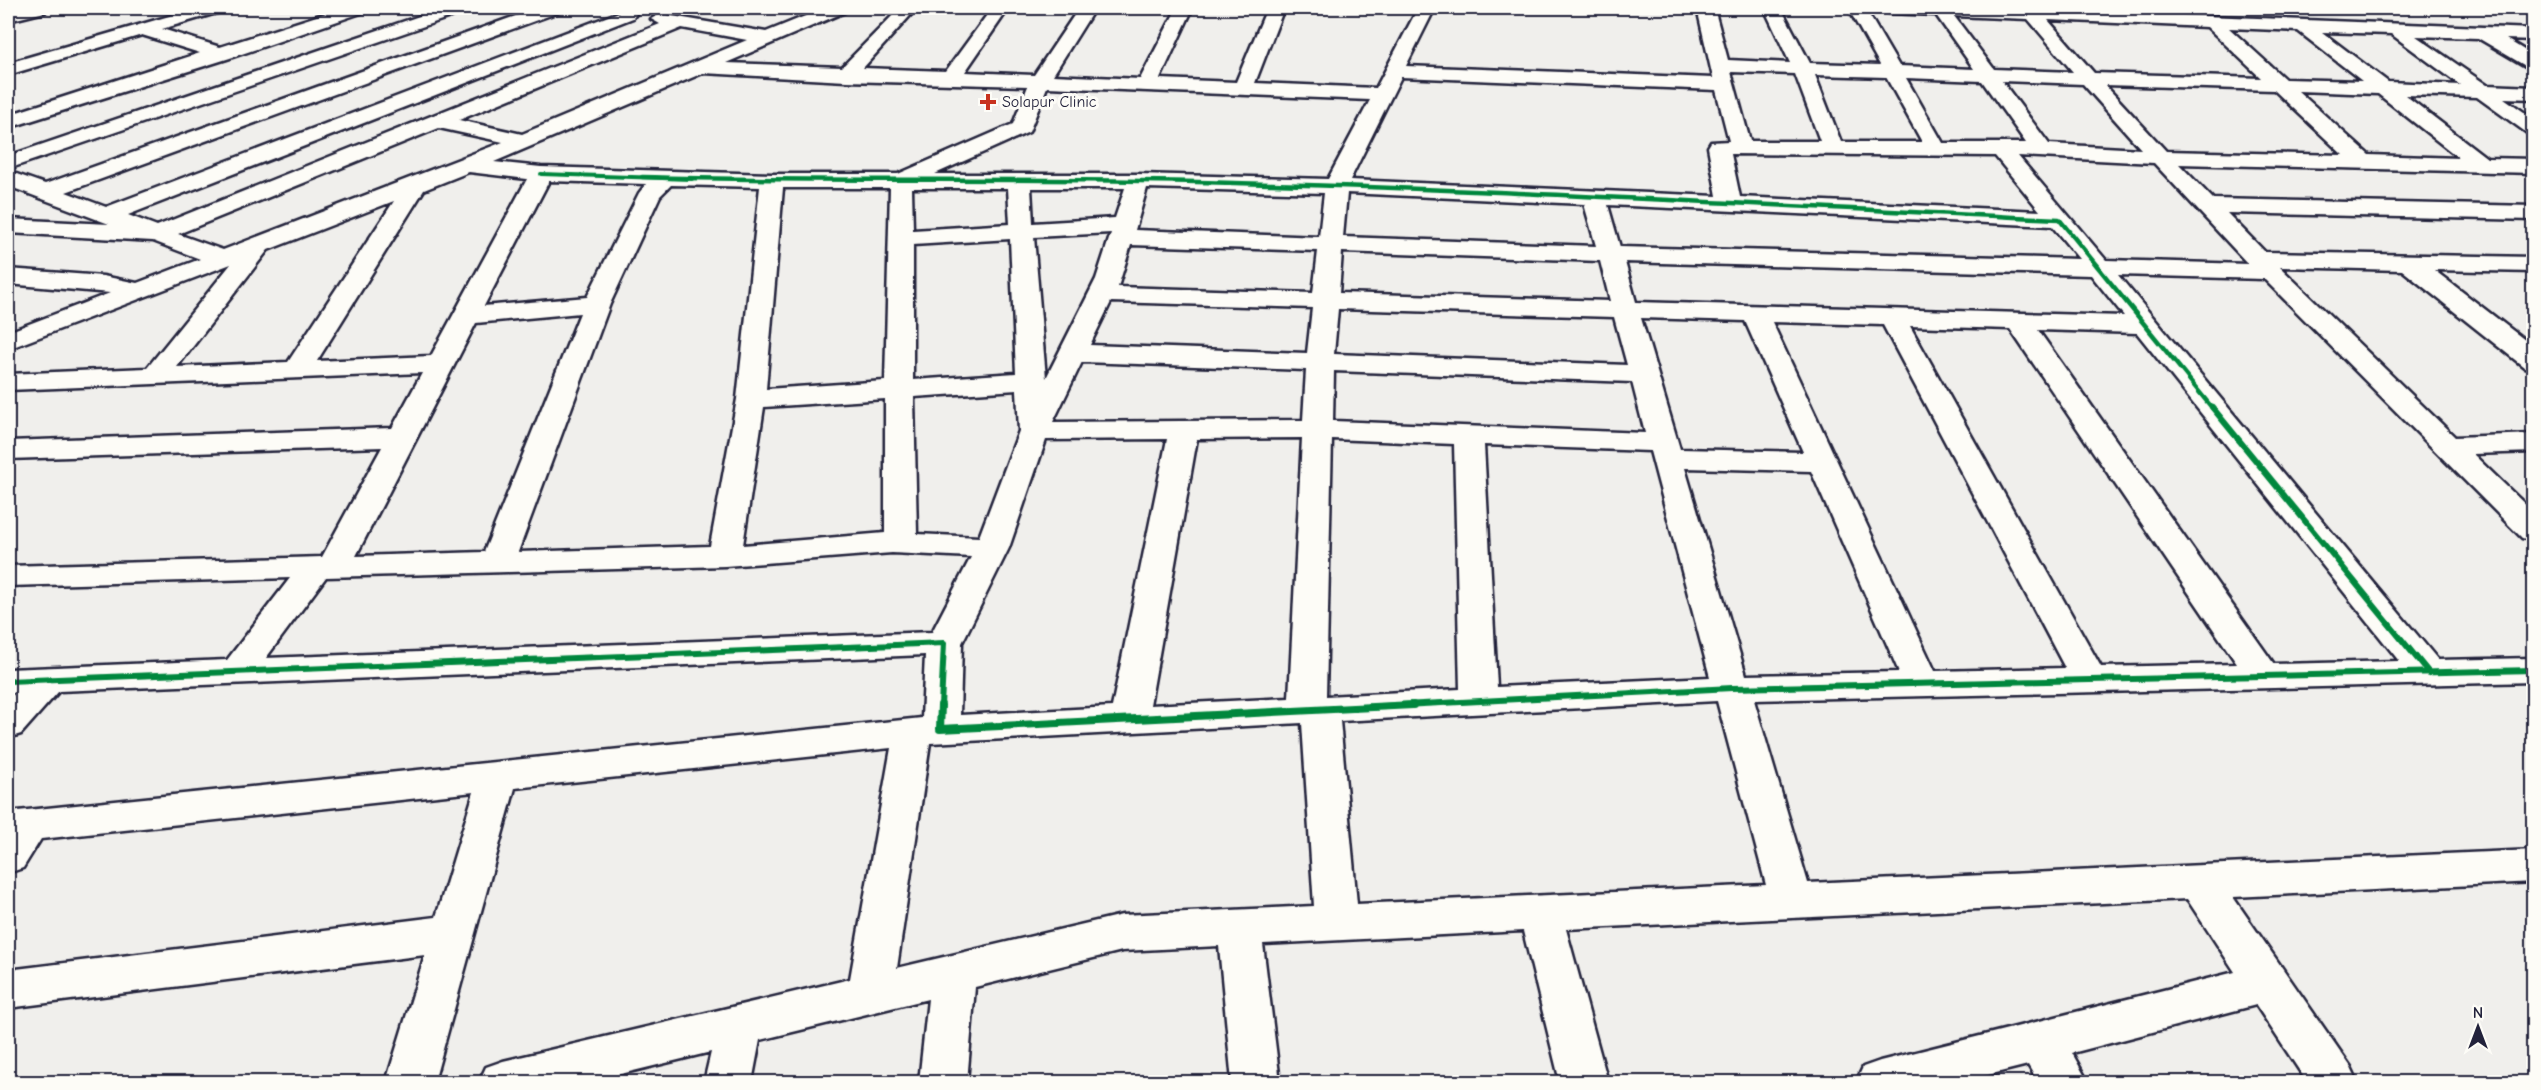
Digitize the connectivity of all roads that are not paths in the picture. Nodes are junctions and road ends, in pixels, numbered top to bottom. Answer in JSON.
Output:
{"nodes":[{"id":1,"x":39,"y":8,"type":"edge"},
{"id":2,"x":214,"y":8,"type":"edge"},
{"id":3,"x":358,"y":8,"type":"edge"},
{"id":4,"x":459,"y":8,"type":"edge"},
{"id":5,"x":553,"y":8,"type":"edge"},
{"id":6,"x":802,"y":8,"type":"edge"},
{"id":7,"x":909,"y":8,"type":"edge"},
{"id":8,"x":1001,"y":8,"type":"edge"},
{"id":9,"x":1087,"y":8,"type":"edge"},
{"id":10,"x":1185,"y":8,"type":"edge"},
{"id":11,"x":1276,"y":8,"type":"edge"},
{"id":12,"x":1426,"y":8,"type":"edge"},
{"id":13,"x":1705,"y":8,"type":"edge"},
{"id":14,"x":1773,"y":8,"type":"edge"},
{"id":15,"x":1857,"y":8,"type":"edge"},
{"id":16,"x":1889,"y":8,"type":"edge"},
{"id":17,"x":2229,"y":8,"type":"edge"},
{"id":18,"x":613,"y":10,"type":"edge"},
{"id":19,"x":835,"y":10,"type":"edge"},
{"id":20,"x":1941,"y":10,"type":"junction"},
{"id":21,"x":1993,"y":10,"type":"edge"},
{"id":22,"x":2034,"y":15,"type":"junction"},
{"id":23,"x":8,"y":16,"type":"edge"},
{"id":24,"x":2401,"y":20,"type":"junction"},
{"id":25,"x":2212,"y":22,"type":"junction"},
{"id":26,"x":680,"y":23,"type":"junction"},
{"id":27,"x":2247,"y":23,"type":"junction"},
{"id":28,"x":2301,"y":24,"type":"junction"},
{"id":29,"x":142,"y":29,"type":"junction"},
{"id":30,"x":2478,"y":31,"type":"junction"},
{"id":31,"x":2534,"y":35,"type":"edge"},
{"id":32,"x":767,"y":38,"type":"junction"},
{"id":33,"x":218,"y":53,"type":"junction"},
{"id":34,"x":2534,"y":65,"type":"edge"},
{"id":35,"x":696,"y":68,"type":"junction"},
{"id":36,"x":8,"y":69,"type":"edge"},
{"id":37,"x":280,"y":69,"type":"junction"},
{"id":38,"x":1803,"y":69,"type":"junction"},
{"id":39,"x":1394,"y":71,"type":"junction"},
{"id":40,"x":1892,"y":71,"type":"junction"},
{"id":41,"x":846,"y":75,"type":"junction"},
{"id":42,"x":1722,"y":75,"type":"junction"},
{"id":43,"x":1986,"y":75,"type":"junction"},
{"id":44,"x":951,"y":78,"type":"junction"},
{"id":45,"x":2087,"y":79,"type":"junction"},
{"id":46,"x":1038,"y":82,"type":"junction"},
{"id":47,"x":337,"y":85,"type":"junction"},
{"id":48,"x":2281,"y":85,"type":"junction"},
{"id":49,"x":1147,"y":86,"type":"junction"},
{"id":50,"x":2382,"y":88,"type":"junction"},
{"id":51,"x":1243,"y":89,"type":"junction"},
{"id":52,"x":2481,"y":91,"type":"junction"},
{"id":53,"x":2534,"y":93,"type":"edge"},
{"id":54,"x":1382,"y":94,"type":"junction"},
{"id":55,"x":404,"y":100,"type":"junction"},
{"id":56,"x":382,"y":108,"type":"junction"},
{"id":57,"x":440,"y":121,"type":"junction"},
{"id":58,"x":8,"y":122,"type":"edge"},
{"id":59,"x":2534,"y":129,"type":"edge"},
{"id":60,"x":524,"y":141,"type":"junction"},
{"id":61,"x":1741,"y":147,"type":"junction"},
{"id":62,"x":1833,"y":148,"type":"junction"},
{"id":63,"x":1936,"y":149,"type":"junction"},
{"id":64,"x":2001,"y":150,"type":"junction"},
{"id":65,"x":2042,"y":150,"type":"junction"},
{"id":66,"x":2157,"y":157,"type":"junction"},
{"id":67,"x":2362,"y":162,"type":"junction"},
{"id":68,"x":8,"y":163,"type":"edge"},
{"id":69,"x":2481,"y":164,"type":"junction"},
{"id":70,"x":468,"y":165,"type":"junction"},
{"id":71,"x":2534,"y":166,"type":"edge"},
{"id":72,"x":541,"y":174,"type":"junction"},
{"id":73,"x":8,"y":178,"type":"edge"},
{"id":74,"x":664,"y":179,"type":"junction"},
{"id":75,"x":772,"y":181,"type":"junction"},
{"id":76,"x":901,"y":181,"type":"junction"},
{"id":77,"x":1019,"y":181,"type":"junction"},
{"id":78,"x":1138,"y":181,"type":"junction"},
{"id":79,"x":416,"y":185,"type":"junction"},
{"id":80,"x":1336,"y":186,"type":"junction"},
{"id":81,"x":44,"y":192,"type":"junction"},
{"id":82,"x":1594,"y":197,"type":"junction"},
{"id":83,"x":1730,"y":203,"type":"junction"},
{"id":84,"x":2204,"y":206,"type":"junction"},
{"id":85,"x":2534,"y":213,"type":"edge"},
{"id":86,"x":106,"y":215,"type":"junction"},
{"id":87,"x":2059,"y":219,"type":"junction"},
{"id":88,"x":8,"y":226,"type":"edge"},
{"id":89,"x":1023,"y":230,"type":"junction"},
{"id":90,"x":1122,"y":231,"type":"junction"},
{"id":91,"x":157,"y":234,"type":"junction"},
{"id":92,"x":901,"y":238,"type":"junction"},
{"id":93,"x":259,"y":245,"type":"junction"},
{"id":94,"x":1331,"y":245,"type":"junction"},
{"id":95,"x":1610,"y":254,"type":"junction"},
{"id":96,"x":223,"y":259,"type":"junction"},
{"id":97,"x":2408,"y":262,"type":"junction"},
{"id":98,"x":2534,"y":265,"type":"edge"},
{"id":99,"x":2264,"y":266,"type":"junction"},
{"id":100,"x":2097,"y":267,"type":"junction"},
{"id":101,"x":8,"y":276,"type":"edge"},
{"id":102,"x":139,"y":291,"type":"junction"},
{"id":103,"x":1101,"y":294,"type":"junction"},
{"id":104,"x":1326,"y":302,"type":"junction"},
{"id":105,"x":597,"y":304,"type":"junction"},
{"id":106,"x":1626,"y":311,"type":"junction"},
{"id":107,"x":1756,"y":315,"type":"junction"},
{"id":108,"x":466,"y":316,"type":"junction"},
{"id":109,"x":1892,"y":318,"type":"junction"},
{"id":110,"x":2019,"y":322,"type":"junction"},
{"id":111,"x":2145,"y":325,"type":"junction"},
{"id":112,"x":8,"y":341,"type":"edge"},
{"id":113,"x":1072,"y":353,"type":"junction"},
{"id":114,"x":2534,"y":361,"type":"edge"},
{"id":115,"x":1320,"y":362,"type":"junction"},
{"id":116,"x":441,"y":364,"type":"junction"},
{"id":117,"x":297,"y":370,"type":"junction"},
{"id":118,"x":1644,"y":374,"type":"junction"},
{"id":119,"x":155,"y":376,"type":"junction"},
{"id":120,"x":1033,"y":380,"type":"junction"},
{"id":121,"x":8,"y":382,"type":"edge"},
{"id":122,"x":899,"y":389,"type":"junction"},
{"id":123,"x":751,"y":399,"type":"junction"},
{"id":124,"x":1317,"y":429,"type":"junction"},
{"id":125,"x":1184,"y":430,"type":"junction"},
{"id":126,"x":1034,"y":431,"type":"junction"},
{"id":127,"x":1469,"y":435,"type":"junction"},
{"id":128,"x":402,"y":438,"type":"junction"},
{"id":129,"x":2534,"y":443,"type":"edge"},
{"id":130,"x":2447,"y":446,"type":"junction"},
{"id":131,"x":8,"y":450,"type":"edge"},
{"id":132,"x":1665,"y":450,"type":"junction"},
{"id":133,"x":1823,"y":462,"type":"junction"},
{"id":134,"x":2534,"y":531,"type":"edge"},
{"id":135,"x":893,"y":543,"type":"junction"},
{"id":136,"x":992,"y":548,"type":"junction"},
{"id":137,"x":725,"y":556,"type":"junction"},
{"id":138,"x":497,"y":562,"type":"junction"},
{"id":139,"x":325,"y":567,"type":"junction"},
{"id":140,"x":8,"y":576,"type":"edge"},
{"id":141,"x":944,"y":643,"type":"junction"},
{"id":142,"x":2534,"y":670,"type":"edge"},
{"id":143,"x":237,"y":672,"type":"junction"},
{"id":144,"x":2429,"y":673,"type":"junction"},
{"id":145,"x":2264,"y":677,"type":"junction"},
{"id":146,"x":48,"y":680,"type":"junction"},
{"id":147,"x":2090,"y":680,"type":"junction"},
{"id":148,"x":8,"y":681,"type":"edge"},
{"id":149,"x":1923,"y":684,"type":"junction"},
{"id":150,"x":1732,"y":688,"type":"junction"},
{"id":151,"x":1479,"y":701,"type":"junction"},
{"id":152,"x":1313,"y":710,"type":"junction"},
{"id":153,"x":1128,"y":720,"type":"junction"},
{"id":154,"x":8,"y":725,"type":"edge"},
{"id":155,"x":927,"y":730,"type":"junction"},
{"id":156,"x":499,"y":775,"type":"junction"},
{"id":157,"x":14,"y":836,"type":"edge"},
{"id":158,"x":2534,"y":866,"type":"edge"},
{"id":159,"x":2199,"y":882,"type":"junction"},
{"id":160,"x":1791,"y":900,"type":"junction"},
{"id":161,"x":1540,"y":912,"type":"junction"},
{"id":162,"x":1337,"y":922,"type":"junction"},
{"id":163,"x":1239,"y":927,"type":"junction"},
{"id":164,"x":454,"y":933,"type":"junction"},
{"id":165,"x":953,"y":973,"type":"junction"},
{"id":166,"x":2266,"y":983,"type":"junction"},
{"id":167,"x":8,"y":989,"type":"edge"},
{"id":168,"x":870,"y":994,"type":"junction"},
{"id":169,"x":740,"y":1025,"type":"junction"},
{"id":170,"x":2039,"y":1040,"type":"junction"},
{"id":171,"x":410,"y":1083,"type":"edge"},
{"id":172,"x":503,"y":1083,"type":"edge"},
{"id":173,"x":728,"y":1083,"type":"edge"},
{"id":174,"x":943,"y":1083,"type":"edge"},
{"id":175,"x":1256,"y":1083,"type":"edge"},
{"id":176,"x":1584,"y":1083,"type":"edge"},
{"id":177,"x":1880,"y":1083,"type":"edge"},
{"id":178,"x":2064,"y":1083,"type":"edge"},
{"id":179,"x":2334,"y":1083,"type":"edge"}],
"edges":[{"from":1,"to":23,"type":"street"},
{"from":2,"to":29,"type":"street"},
{"from":3,"to":33,"type":"street"},
{"from":4,"to":37,"type":"street"},
{"from":5,"to":47,"type":"street"},
{"from":6,"to":19,"type":"street"},
{"from":7,"to":41,"type":"street"},
{"from":8,"to":44,"type":"street"},
{"from":9,"to":46,"type":"street"},
{"from":10,"to":49,"type":"street"},
{"from":11,"to":51,"type":"street"},
{"from":12,"to":39,"type":"street"},
{"from":13,"to":42,"type":"street"},
{"from":14,"to":38,"type":"street"},
{"from":15,"to":40,"type":"street"},
{"from":16,"to":20,"type":"street"},
{"from":17,"to":27,"type":"street"},
{"from":18,"to":26,"type":"street"},
{"from":18,"to":55,"type":"street"},
{"from":19,"to":32,"type":"street"},
{"from":20,"to":21,"type":"street"},
{"from":20,"to":43,"type":"street"},
{"from":21,"to":22,"type":"street"},
{"from":22,"to":25,"type":"street"},
{"from":22,"to":45,"type":"street"},
{"from":24,"to":28,"type":"street"},
{"from":24,"to":30,"type":"street"},
{"from":24,"to":52,"type":"street"},
{"from":25,"to":27,"type":"street"},
{"from":25,"to":48,"type":"street"},
{"from":26,"to":32,"type":"street"},
{"from":26,"to":57,"type":"street"},
{"from":27,"to":28,"type":"street"},
{"from":28,"to":50,"type":"street"},
{"from":29,"to":33,"type":"street"},
{"from":29,"to":36,"type":"street"},
{"from":30,"to":31,"type":"street"},
{"from":30,"to":34,"type":"street"},
{"from":32,"to":35,"type":"street"},
{"from":33,"to":37,"type":"street"},
{"from":33,"to":58,"type":"street"},
{"from":35,"to":41,"type":"street"},
{"from":35,"to":60,"type":"street"},
{"from":37,"to":47,"type":"street"},
{"from":37,"to":68,"type":"street"},
{"from":38,"to":40,"type":"street"},
{"from":38,"to":42,"type":"street"},
{"from":38,"to":62,"type":"street"},
{"from":39,"to":42,"type":"street"},
{"from":39,"to":54,"type":"street"},
{"from":40,"to":43,"type":"street"},
{"from":40,"to":63,"type":"street"},
{"from":41,"to":44,"type":"street"},
{"from":42,"to":61,"type":"street"},
{"from":43,"to":45,"type":"street"},
{"from":43,"to":65,"type":"street"},
{"from":44,"to":46,"type":"street"},
{"from":45,"to":48,"type":"street"},
{"from":45,"to":66,"type":"street"},
{"from":46,"to":49,"type":"street"},
{"from":46,"to":76,"type":"street"},
{"from":47,"to":55,"type":"street"},
{"from":47,"to":81,"type":"street"},
{"from":48,"to":50,"type":"street"},
{"from":48,"to":67,"type":"street"},
{"from":49,"to":51,"type":"street"},
{"from":50,"to":52,"type":"street"},
{"from":50,"to":69,"type":"street"},
{"from":51,"to":54,"type":"street"},
{"from":52,"to":53,"type":"street"},
{"from":52,"to":59,"type":"street"},
{"from":54,"to":80,"type":"street"},
{"from":55,"to":56,"type":"street"},
{"from":56,"to":57,"type":"street"},
{"from":56,"to":86,"type":"street"},
{"from":57,"to":60,"type":"street"},
{"from":57,"to":91,"type":"street"},
{"from":60,"to":70,"type":"street"},
{"from":61,"to":62,"type":"street"},
{"from":61,"to":83,"type":"street"},
{"from":62,"to":63,"type":"street"},
{"from":63,"to":64,"type":"street"},
{"from":64,"to":65,"type":"street"},
{"from":64,"to":87,"type":"street"},
{"from":65,"to":66,"type":"street"},
{"from":66,"to":67,"type":"street"},
{"from":66,"to":84,"type":"street"},
{"from":67,"to":69,"type":"street"},
{"from":69,"to":71,"type":"street"},
{"from":70,"to":72,"type":"street"},
{"from":70,"to":79,"type":"street"},
{"from":72,"to":74,"type":"street"},
{"from":72,"to":108,"type":"street"},
{"from":73,"to":81,"type":"street"},
{"from":74,"to":75,"type":"street"},
{"from":74,"to":105,"type":"street"},
{"from":75,"to":76,"type":"street"},
{"from":75,"to":123,"type":"street"},
{"from":76,"to":77,"type":"street"},
{"from":76,"to":92,"type":"street"},
{"from":77,"to":78,"type":"street"},
{"from":77,"to":89,"type":"street"},
{"from":78,"to":80,"type":"street"},
{"from":78,"to":90,"type":"street"},
{"from":79,"to":93,"type":"street"},
{"from":79,"to":117,"type":"street"},
{"from":80,"to":82,"type":"street"},
{"from":80,"to":94,"type":"street"},
{"from":81,"to":86,"type":"street"},
{"from":82,"to":83,"type":"street"},
{"from":82,"to":95,"type":"street"},
{"from":83,"to":87,"type":"street"},
{"from":84,"to":85,"type":"street"},
{"from":84,"to":99,"type":"street"},
{"from":86,"to":91,"type":"street"},
{"from":87,"to":100,"type":"street"},
{"from":88,"to":91,"type":"street"},
{"from":89,"to":90,"type":"street"},
{"from":89,"to":92,"type":"street"},
{"from":89,"to":120,"type":"street"},
{"from":90,"to":94,"type":"street"},
{"from":90,"to":103,"type":"street"},
{"from":91,"to":96,"type":"street"},
{"from":92,"to":122,"type":"street"},
{"from":93,"to":96,"type":"street"},
{"from":93,"to":119,"type":"street"},
{"from":94,"to":95,"type":"street"},
{"from":94,"to":104,"type":"street"},
{"from":95,"to":100,"type":"street"},
{"from":95,"to":106,"type":"street"},
{"from":96,"to":102,"type":"street"},
{"from":97,"to":98,"type":"street"},
{"from":97,"to":99,"type":"street"},
{"from":97,"to":114,"type":"street"},
{"from":99,"to":100,"type":"street"},
{"from":99,"to":130,"type":"street"},
{"from":100,"to":111,"type":"street"},
{"from":101,"to":102,"type":"street"},
{"from":102,"to":112,"type":"street"},
{"from":103,"to":104,"type":"street"},
{"from":103,"to":113,"type":"street"},
{"from":104,"to":106,"type":"street"},
{"from":104,"to":115,"type":"street"},
{"from":105,"to":108,"type":"street"},
{"from":105,"to":138,"type":"street"},
{"from":106,"to":107,"type":"street"},
{"from":106,"to":118,"type":"street"},
{"from":107,"to":109,"type":"street"},
{"from":107,"to":133,"type":"street"},
{"from":108,"to":116,"type":"street"},
{"from":109,"to":110,"type":"street"},
{"from":109,"to":147,"type":"street"},
{"from":110,"to":111,"type":"street"},
{"from":110,"to":145,"type":"street"},
{"from":111,"to":144,"type":"street"},
{"from":113,"to":115,"type":"street"},
{"from":113,"to":126,"type":"street"},
{"from":115,"to":118,"type":"street"},
{"from":115,"to":124,"type":"street"},
{"from":116,"to":117,"type":"street"},
{"from":116,"to":128,"type":"street"},
{"from":117,"to":119,"type":"street"},
{"from":118,"to":132,"type":"street"},
{"from":119,"to":121,"type":"street"},
{"from":120,"to":122,"type":"street"},
{"from":120,"to":126,"type":"street"},
{"from":122,"to":123,"type":"street"},
{"from":122,"to":135,"type":"street"},
{"from":123,"to":137,"type":"street"},
{"from":124,"to":125,"type":"street"},
{"from":124,"to":127,"type":"street"},
{"from":124,"to":152,"type":"street"},
{"from":125,"to":126,"type":"street"},
{"from":125,"to":153,"type":"street"},
{"from":126,"to":136,"type":"street"},
{"from":127,"to":132,"type":"street"},
{"from":127,"to":151,"type":"street"},
{"from":128,"to":131,"type":"street"},
{"from":128,"to":139,"type":"street"},
{"from":129,"to":130,"type":"street"},
{"from":130,"to":134,"type":"street"},
{"from":132,"to":133,"type":"street"},
{"from":132,"to":150,"type":"street"},
{"from":133,"to":149,"type":"street"},
{"from":135,"to":136,"type":"street"},
{"from":135,"to":137,"type":"street"},
{"from":136,"to":141,"type":"street"},
{"from":137,"to":138,"type":"street"},
{"from":138,"to":139,"type":"street"},
{"from":139,"to":140,"type":"street"},
{"from":139,"to":143,"type":"street"},
{"from":141,"to":143,"type":"street"},
{"from":141,"to":155,"type":"street"},
{"from":142,"to":144,"type":"street"},
{"from":143,"to":146,"type":"street"},
{"from":144,"to":145,"type":"street"},
{"from":145,"to":147,"type":"street"},
{"from":146,"to":148,"type":"street"},
{"from":146,"to":154,"type":"street"},
{"from":147,"to":149,"type":"street"},
{"from":149,"to":150,"type":"street"},
{"from":150,"to":151,"type":"street"},
{"from":150,"to":160,"type":"street"},
{"from":151,"to":152,"type":"street"},
{"from":152,"to":153,"type":"street"},
{"from":152,"to":162,"type":"street"},
{"from":153,"to":155,"type":"street"},
{"from":155,"to":156,"type":"street"},
{"from":155,"to":168,"type":"street"},
{"from":156,"to":157,"type":"street"},
{"from":156,"to":164,"type":"street"},
{"from":158,"to":159,"type":"street"},
{"from":159,"to":160,"type":"street"},
{"from":159,"to":166,"type":"street"},
{"from":160,"to":161,"type":"street"},
{"from":161,"to":162,"type":"street"},
{"from":161,"to":176,"type":"street"},
{"from":162,"to":163,"type":"street"},
{"from":163,"to":165,"type":"street"},
{"from":163,"to":175,"type":"street"},
{"from":164,"to":167,"type":"street"},
{"from":164,"to":171,"type":"street"},
{"from":165,"to":168,"type":"street"},
{"from":165,"to":174,"type":"street"},
{"from":166,"to":170,"type":"street"},
{"from":166,"to":179,"type":"street"},
{"from":168,"to":169,"type":"street"},
{"from":169,"to":172,"type":"street"},
{"from":169,"to":173,"type":"street"},
{"from":170,"to":177,"type":"street"},
{"from":170,"to":178,"type":"street"}]}
